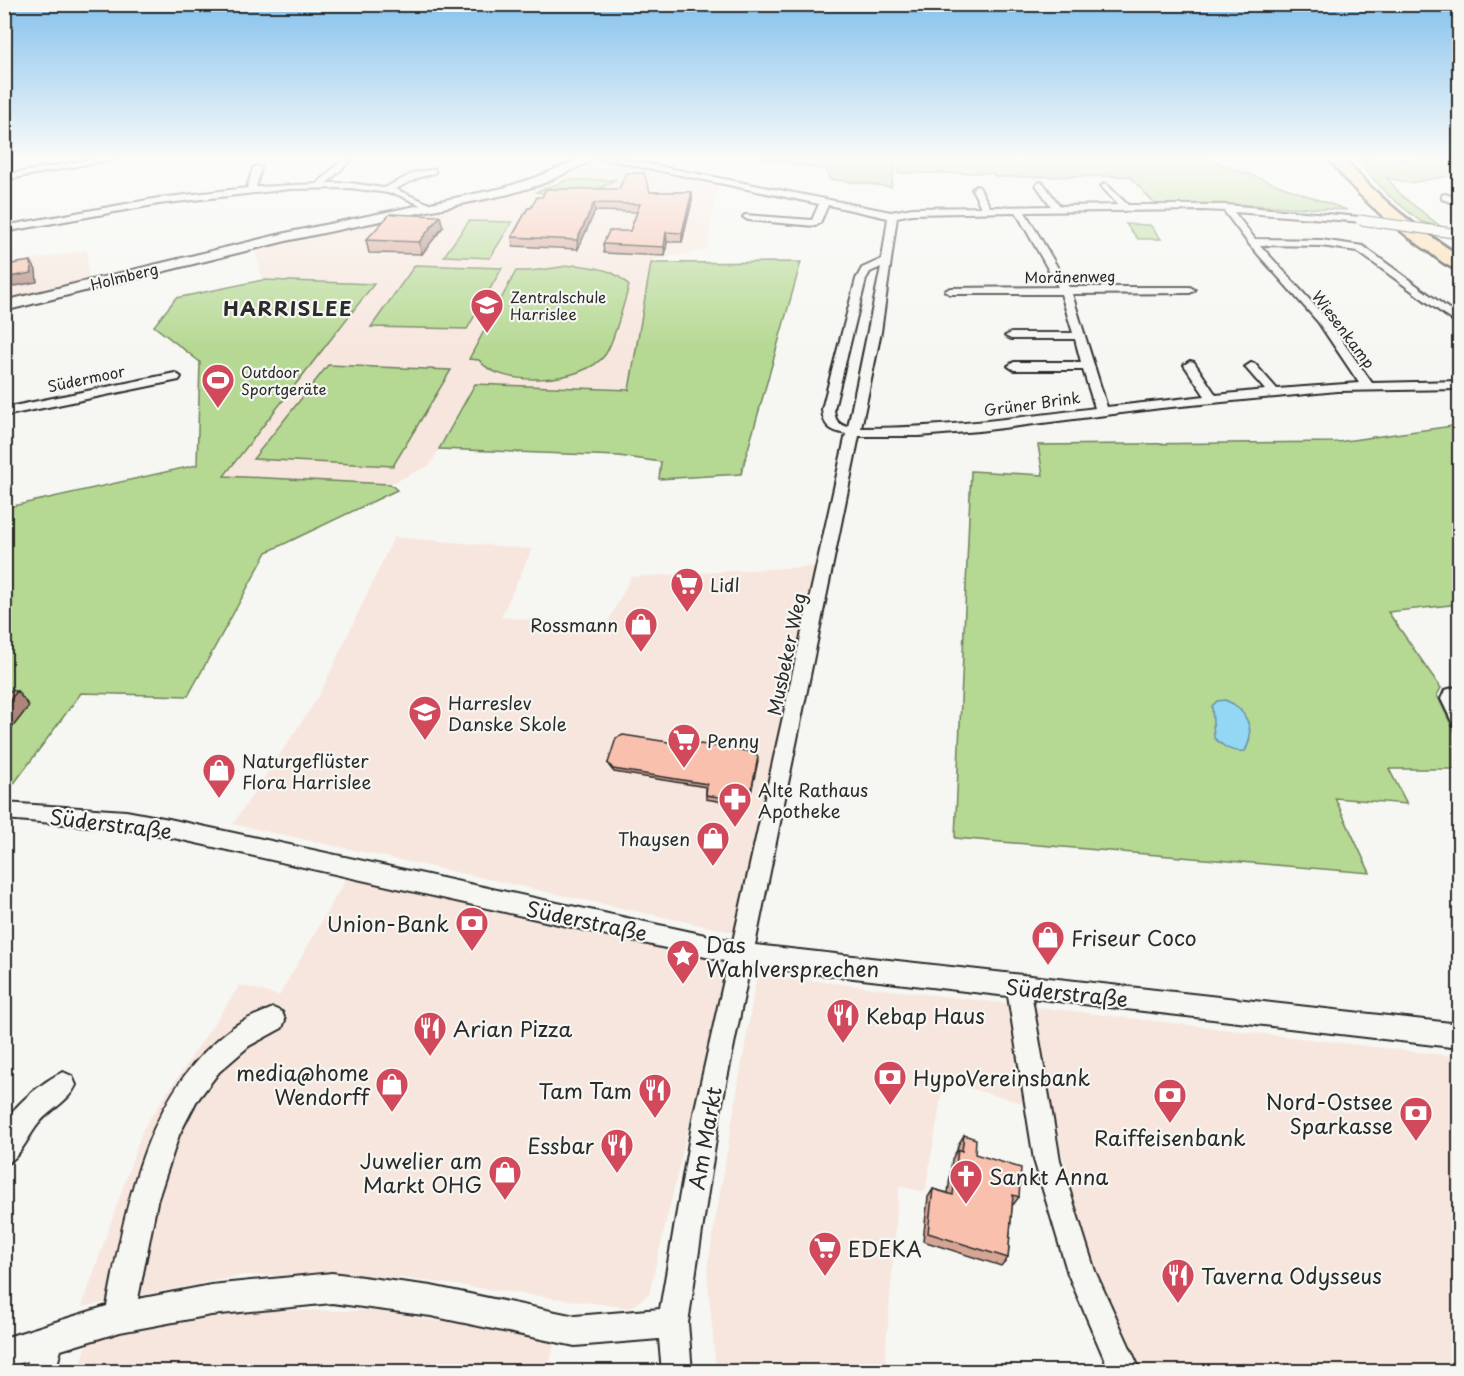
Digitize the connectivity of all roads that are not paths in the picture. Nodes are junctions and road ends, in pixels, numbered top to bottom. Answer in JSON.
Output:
{"nodes":[{"id":1,"x":41,"y":222,"type":"edge"},
{"id":2,"x":358,"y":222,"type":"edge"},
{"id":3,"x":893,"y":222,"type":"edge"},
{"id":4,"x":1026,"y":222,"type":"edge"},
{"id":5,"x":1237,"y":222,"type":"edge"},
{"id":6,"x":1376,"y":222,"type":"edge"},
{"id":7,"x":1402,"y":222,"type":"edge"},
{"id":8,"x":1413,"y":222,"type":"edge"},
{"id":9,"x":4,"y":229,"type":"edge"},
{"id":10,"x":1460,"y":234,"type":"edge"},
{"id":11,"x":1252,"y":242,"type":"junction"},
{"id":12,"x":1460,"y":256,"type":"edge"},
{"id":13,"x":887,"y":261,"type":"junction"},
{"id":14,"x":1460,"y":265,"type":"edge"},
{"id":15,"x":1190,"y":290,"type":"dead end"},
{"id":16,"x":950,"y":291,"type":"dead end"},
{"id":17,"x":1066,"y":292,"type":"junction"},
{"id":18,"x":4,"y":306,"type":"edge"},
{"id":19,"x":1460,"y":323,"type":"edge"},
{"id":20,"x":1011,"y":336,"type":"dead end"},
{"id":21,"x":1079,"y":336,"type":"junction"},
{"id":22,"x":1190,"y":365,"type":"dead end"},
{"id":23,"x":1014,"y":366,"type":"dead end"},
{"id":24,"x":1088,"y":366,"type":"junction"},
{"id":25,"x":1251,"y":367,"type":"dead end"},
{"id":26,"x":175,"y":377,"type":"dead end"},
{"id":27,"x":1367,"y":385,"type":"junction"},
{"id":28,"x":1460,"y":385,"type":"edge"},
{"id":29,"x":1275,"y":394,"type":"junction"},
{"id":30,"x":1213,"y":399,"type":"junction"},
{"id":31,"x":1102,"y":411,"type":"junction"},
{"id":32,"x":4,"y":412,"type":"edge"},
{"id":33,"x":854,"y":432,"type":"junction"},
{"id":34,"x":1460,"y":693,"type":"edge"},
{"id":35,"x":1460,"y":719,"type":"edge"},
{"id":36,"x":4,"y":811,"type":"edge"},
{"id":37,"x":742,"y":954,"type":"junction"},
{"id":38,"x":1018,"y":986,"type":"junction"},
{"id":39,"x":273,"y":1020,"type":"dead end"},
{"id":40,"x":1460,"y":1036,"type":"edge"},
{"id":41,"x":63,"y":1085,"type":"dead end"},
{"id":42,"x":4,"y":1152,"type":"edge"},
{"id":43,"x":120,"y":1317,"type":"junction"},
{"id":44,"x":673,"y":1323,"type":"junction"},
{"id":45,"x":49,"y":1340,"type":"junction"},
{"id":46,"x":4,"y":1353,"type":"edge"},
{"id":47,"x":40,"y":1371,"type":"edge"},
{"id":48,"x":677,"y":1371,"type":"edge"},
{"id":49,"x":1126,"y":1371,"type":"edge"}],
"edges":[{"from":1,"to":9,"type":"street"},
{"from":2,"to":18,"type":"street","name":"Holmberg"},
{"from":3,"to":13,"type":"street","name":"Musbeker Weg"},
{"from":4,"to":17,"type":"street"},
{"from":5,"to":11,"type":"street","name":"Wiesenkamp"},
{"from":6,"to":10,"type":"street","bridge":true},
{"from":7,"to":14,"type":"highway"},
{"from":8,"to":12,"type":"highway"},
{"from":11,"to":19,"type":"street"},
{"from":11,"to":27,"type":"street","name":"Wiesenkamp"},
{"from":13,"to":33,"type":"street","name":"Musbeker Weg"},
{"from":13,"to":33,"type":"street"},
{"from":15,"to":17,"type":"street","name":"Moränenweg"},
{"from":16,"to":17,"type":"street","name":"Moränenweg"},
{"from":17,"to":21,"type":"street"},
{"from":20,"to":21,"type":"street"},
{"from":21,"to":24,"type":"street"},
{"from":22,"to":30,"type":"street"},
{"from":23,"to":24,"type":"street"},
{"from":24,"to":31,"type":"street"},
{"from":25,"to":29,"type":"street"},
{"from":26,"to":32,"type":"street","name":"Südermoor"},
{"from":27,"to":28,"type":"street","name":"Grüner Brink"},
{"from":27,"to":29,"type":"street","name":"Grüner Brink"},
{"from":29,"to":30,"type":"street","name":"Grüner Brink"},
{"from":30,"to":31,"type":"street","name":"Grüner Brink"},
{"from":31,"to":33,"type":"street","name":"Grüner Brink"},
{"from":33,"to":37,"type":"street","name":"Musbeker Weg"},
{"from":34,"to":35,"type":"street"},
{"from":36,"to":37,"type":"street","name":"Süderstraße"},
{"from":37,"to":38,"type":"street","name":"Süderstraße"},
{"from":37,"to":44,"type":"street","name":"Am Markt"},
{"from":38,"to":40,"type":"street","name":"Süderstraße"},
{"from":38,"to":49,"type":"street"},
{"from":39,"to":43,"type":"street"},
{"from":41,"to":42,"type":"street"},
{"from":43,"to":44,"type":"street"},
{"from":43,"to":45,"type":"street"},
{"from":44,"to":48,"type":"street","name":"Am Markt"},
{"from":45,"to":46,"type":"street"},
{"from":45,"to":47,"type":"street"}]}
